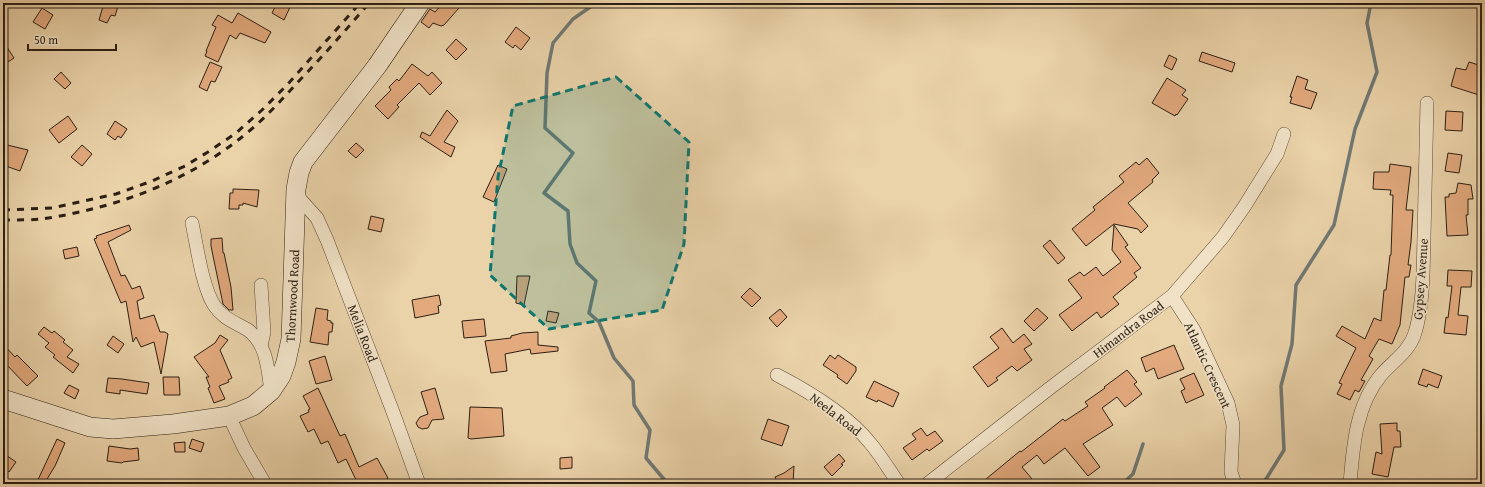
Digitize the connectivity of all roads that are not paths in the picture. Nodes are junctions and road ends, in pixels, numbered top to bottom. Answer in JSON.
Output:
{"nodes":[{"id":1,"x":420,"y":3,"type":"edge"},
{"id":2,"x":1427,"y":103,"type":"dead end"},
{"id":3,"x":1284,"y":134,"type":"dead end"},
{"id":4,"x":296,"y":189,"type":"junction"},
{"id":5,"x":192,"y":223,"type":"dead end"},
{"id":6,"x":261,"y":285,"type":"dead end"},
{"id":7,"x":1172,"y":296,"type":"junction"},
{"id":8,"x":261,"y":346,"type":"junction"},
{"id":9,"x":776,"y":376,"type":"dead end"},
{"id":10,"x":271,"y":391,"type":"junction"},
{"id":11,"x":3,"y":399,"type":"edge"},
{"id":12,"x":229,"y":416,"type":"junction"},
{"id":13,"x":265,"y":484,"type":"edge"},
{"id":14,"x":419,"y":484,"type":"edge"},
{"id":15,"x":899,"y":484,"type":"edge"},
{"id":16,"x":927,"y":484,"type":"edge"},
{"id":17,"x":1235,"y":484,"type":"edge"},
{"id":18,"x":1350,"y":484,"type":"edge"}],
"edges":[{"from":1,"to":4,"type":"street","name":"Thornwood Road"},
{"from":2,"to":18,"type":"street","name":"Gypsey Avenue"},
{"from":3,"to":7,"type":"street","name":"Himandra Road"},
{"from":4,"to":10,"type":"street","name":"Thornwood Road"},
{"from":4,"to":14,"type":"street","name":"Melia Road"},
{"from":5,"to":8,"type":"street"},
{"from":6,"to":8,"type":"street"},
{"from":7,"to":16,"type":"street","name":"Himandra Road"},
{"from":7,"to":17,"type":"street","name":"Atlantic Crescent"},
{"from":8,"to":10,"type":"street"},
{"from":9,"to":15,"type":"street","name":"Neela Road"},
{"from":10,"to":12,"type":"street","name":"Thornwood Road"},
{"from":11,"to":12,"type":"street","name":"Thornwood Road"},
{"from":12,"to":13,"type":"street"}]}
